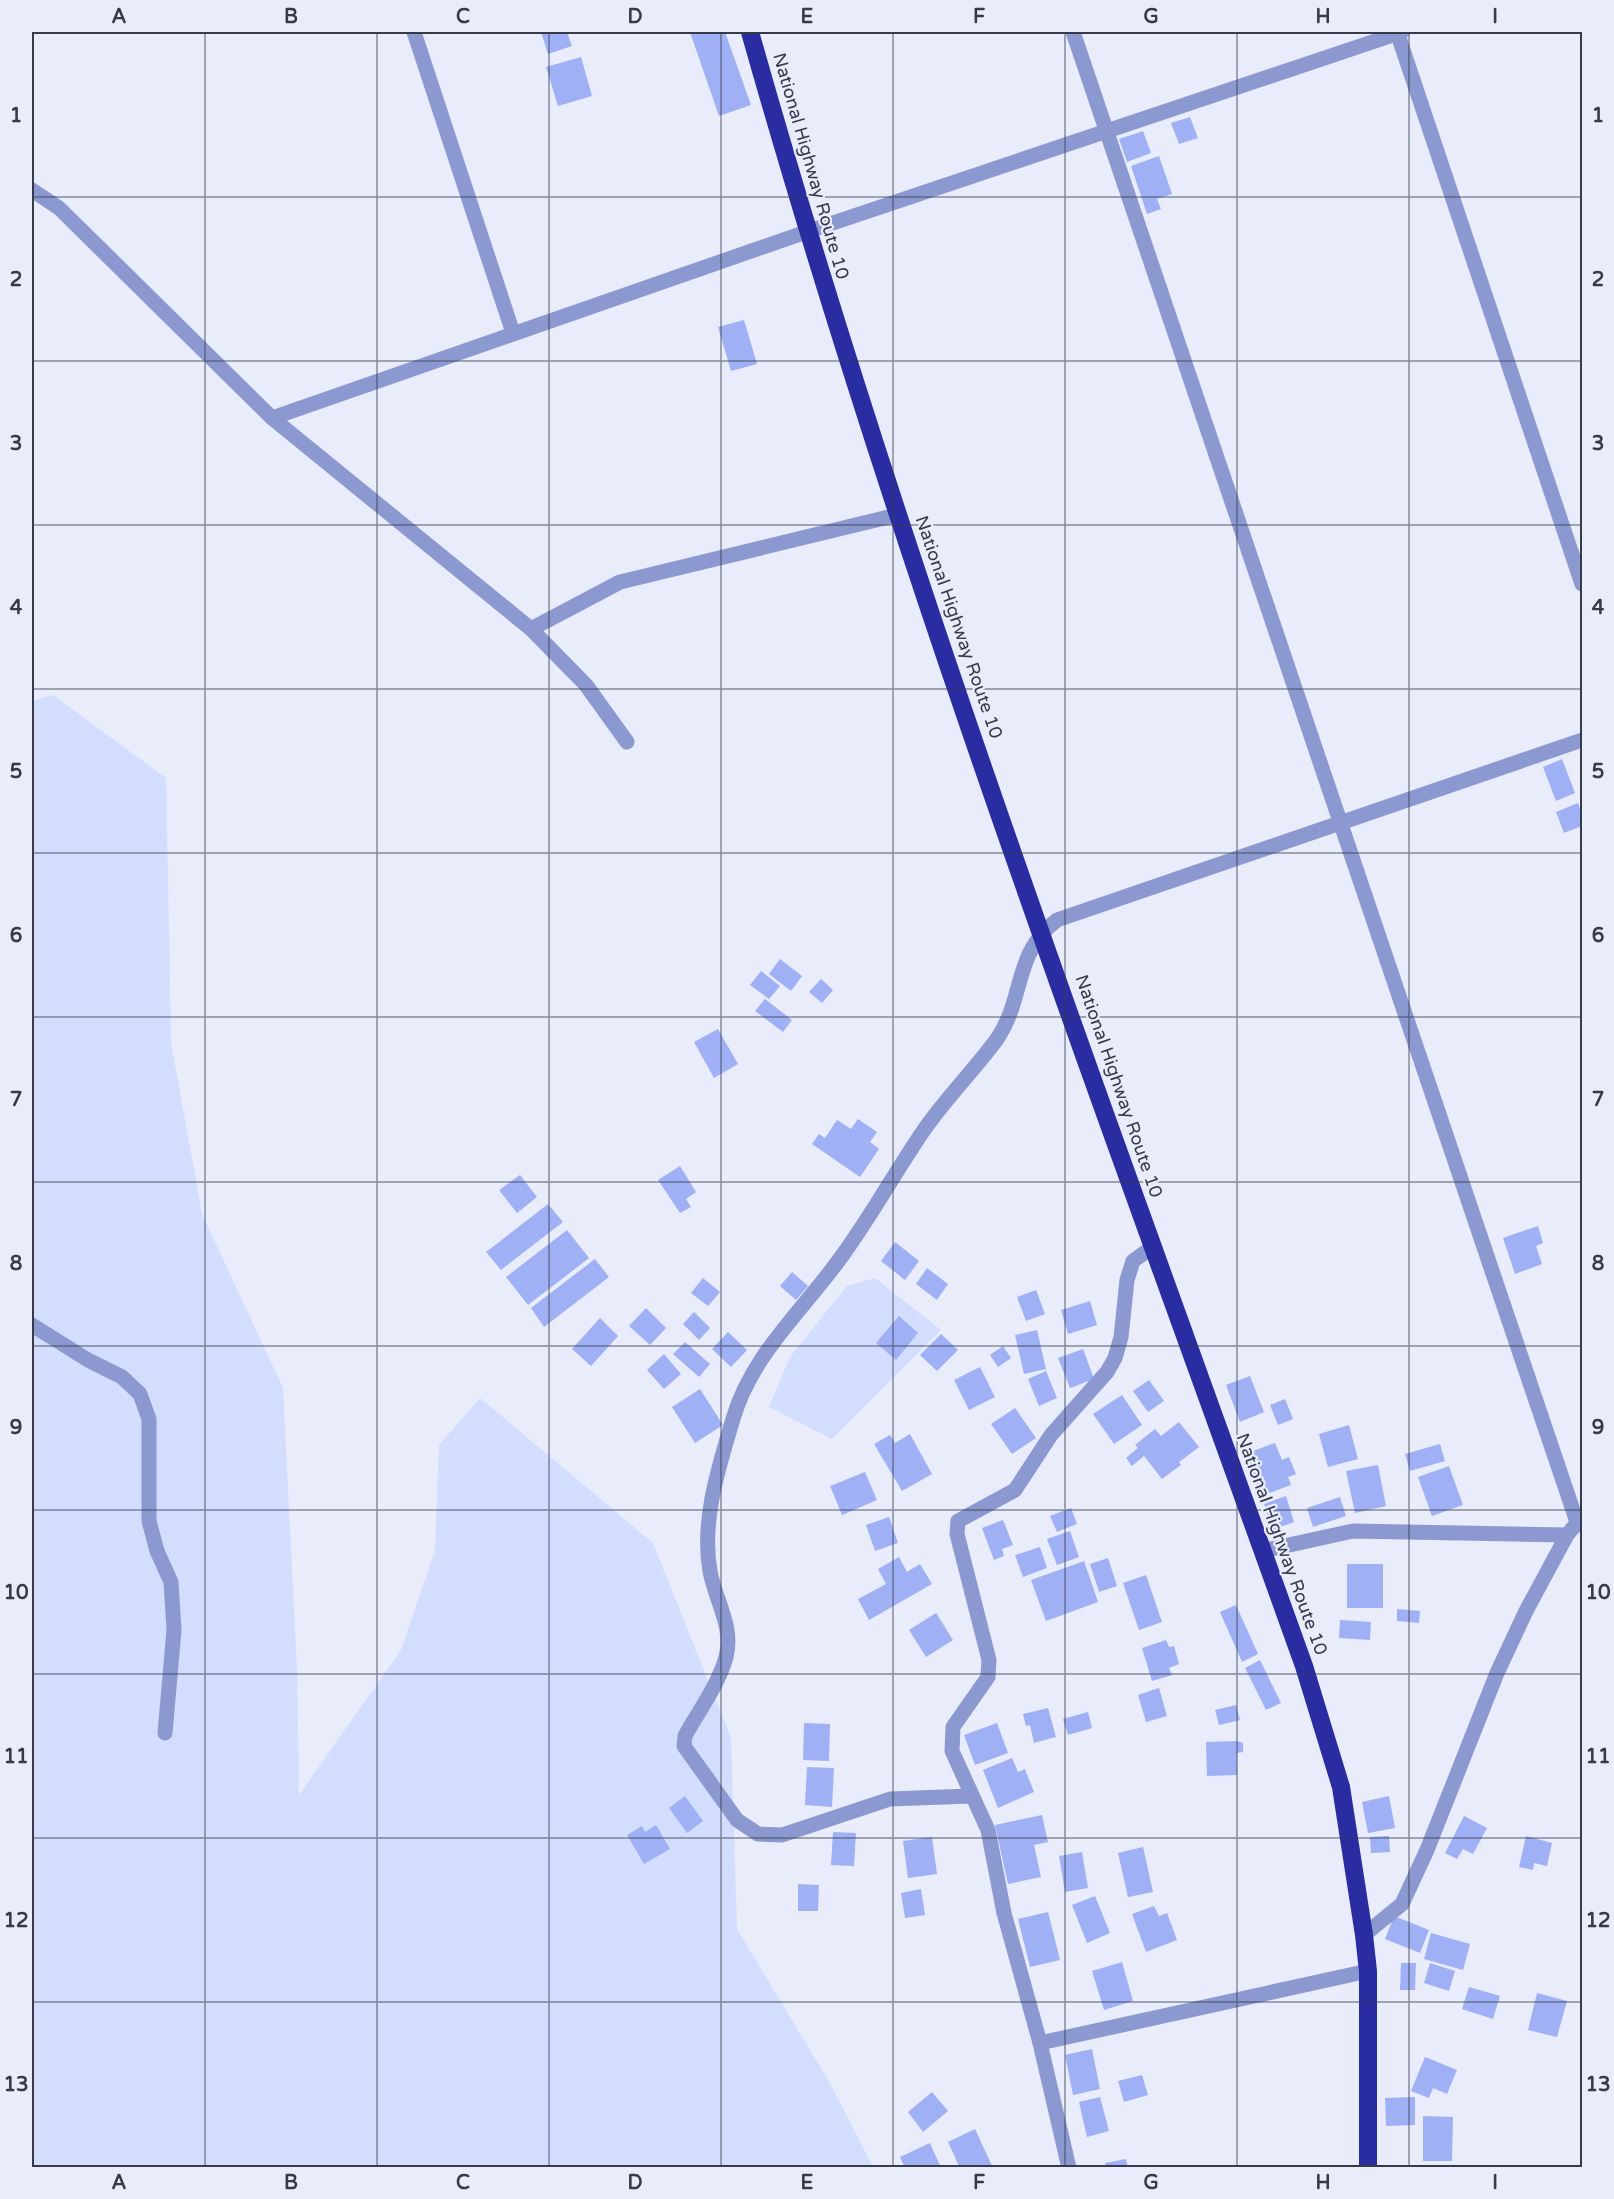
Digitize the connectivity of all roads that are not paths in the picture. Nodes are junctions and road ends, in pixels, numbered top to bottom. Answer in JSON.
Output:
{"nodes":[{"id":1,"x":414,"y":32,"type":"edge"},
{"id":2,"x":750,"y":32,"type":"edge"},
{"id":3,"x":1073,"y":32,"type":"edge"},
{"id":4,"x":1399,"y":32,"type":"edge"},
{"id":5,"x":1108,"y":132,"type":"junction"},
{"id":6,"x":32,"y":190,"type":"edge"},
{"id":7,"x":806,"y":232,"type":"junction"},
{"id":8,"x":513,"y":333,"type":"junction"},
{"id":9,"x":272,"y":418,"type":"junction"},
{"id":10,"x":897,"y":515,"type":"junction"},
{"id":11,"x":1582,"y":584,"type":"edge"},
{"id":12,"x":531,"y":629,"type":"junction"},
{"id":13,"x":1582,"y":740,"type":"edge"},
{"id":14,"x":627,"y":742,"type":"dead end"},
{"id":15,"x":1341,"y":823,"type":"junction"},
{"id":16,"x":1042,"y":932,"type":"junction"},
{"id":17,"x":1154,"y":1246,"type":"junction"},
{"id":18,"x":32,"y":1325,"type":"edge"},
{"id":19,"x":1578,"y":1525,"type":"edge"},
{"id":20,"x":1262,"y":1551,"type":"junction"},
{"id":21,"x":165,"y":1733,"type":"dead end"},
{"id":22,"x":971,"y":1796,"type":"junction"},
{"id":23,"x":1365,"y":1935,"type":"junction"},
{"id":24,"x":1368,"y":1971,"type":"junction"},
{"id":25,"x":1040,"y":2043,"type":"junction"},
{"id":26,"x":1069,"y":2168,"type":"edge"},
{"id":27,"x":1368,"y":2168,"type":"edge"}],
"edges":[{"from":1,"to":8,"type":"street"},
{"from":2,"to":7,"type":"highway","name":"National Highway Route 10"},
{"from":3,"to":5,"type":"street"},
{"from":4,"to":5,"type":"street"},
{"from":4,"to":11,"type":"street"},
{"from":5,"to":7,"type":"street"},
{"from":5,"to":15,"type":"street"},
{"from":6,"to":9,"type":"street"},
{"from":7,"to":8,"type":"street"},
{"from":7,"to":10,"type":"highway","name":"National Highway Route 10"},
{"from":8,"to":9,"type":"street"},
{"from":9,"to":12,"type":"street"},
{"from":10,"to":12,"type":"street"},
{"from":10,"to":16,"type":"highway","name":"National Highway Route 10"},
{"from":12,"to":14,"type":"street"},
{"from":13,"to":15,"type":"street"},
{"from":15,"to":16,"type":"street"},
{"from":15,"to":19,"type":"street"},
{"from":16,"to":17,"type":"highway","name":"National Highway Route 10"},
{"from":16,"to":22,"type":"street"},
{"from":17,"to":20,"type":"highway","name":"National Highway Route 10"},
{"from":17,"to":22,"type":"street"},
{"from":18,"to":21,"type":"street"},
{"from":19,"to":20,"type":"street"},
{"from":19,"to":23,"type":"street"},
{"from":20,"to":23,"type":"highway","name":"National Highway Route 10"},
{"from":22,"to":25,"type":"street"},
{"from":23,"to":24,"type":"highway","name":"National Highway Route 10"},
{"from":24,"to":25,"type":"street"},
{"from":24,"to":27,"type":"highway","name":"National Highway Route 10"},
{"from":25,"to":26,"type":"street"}]}
